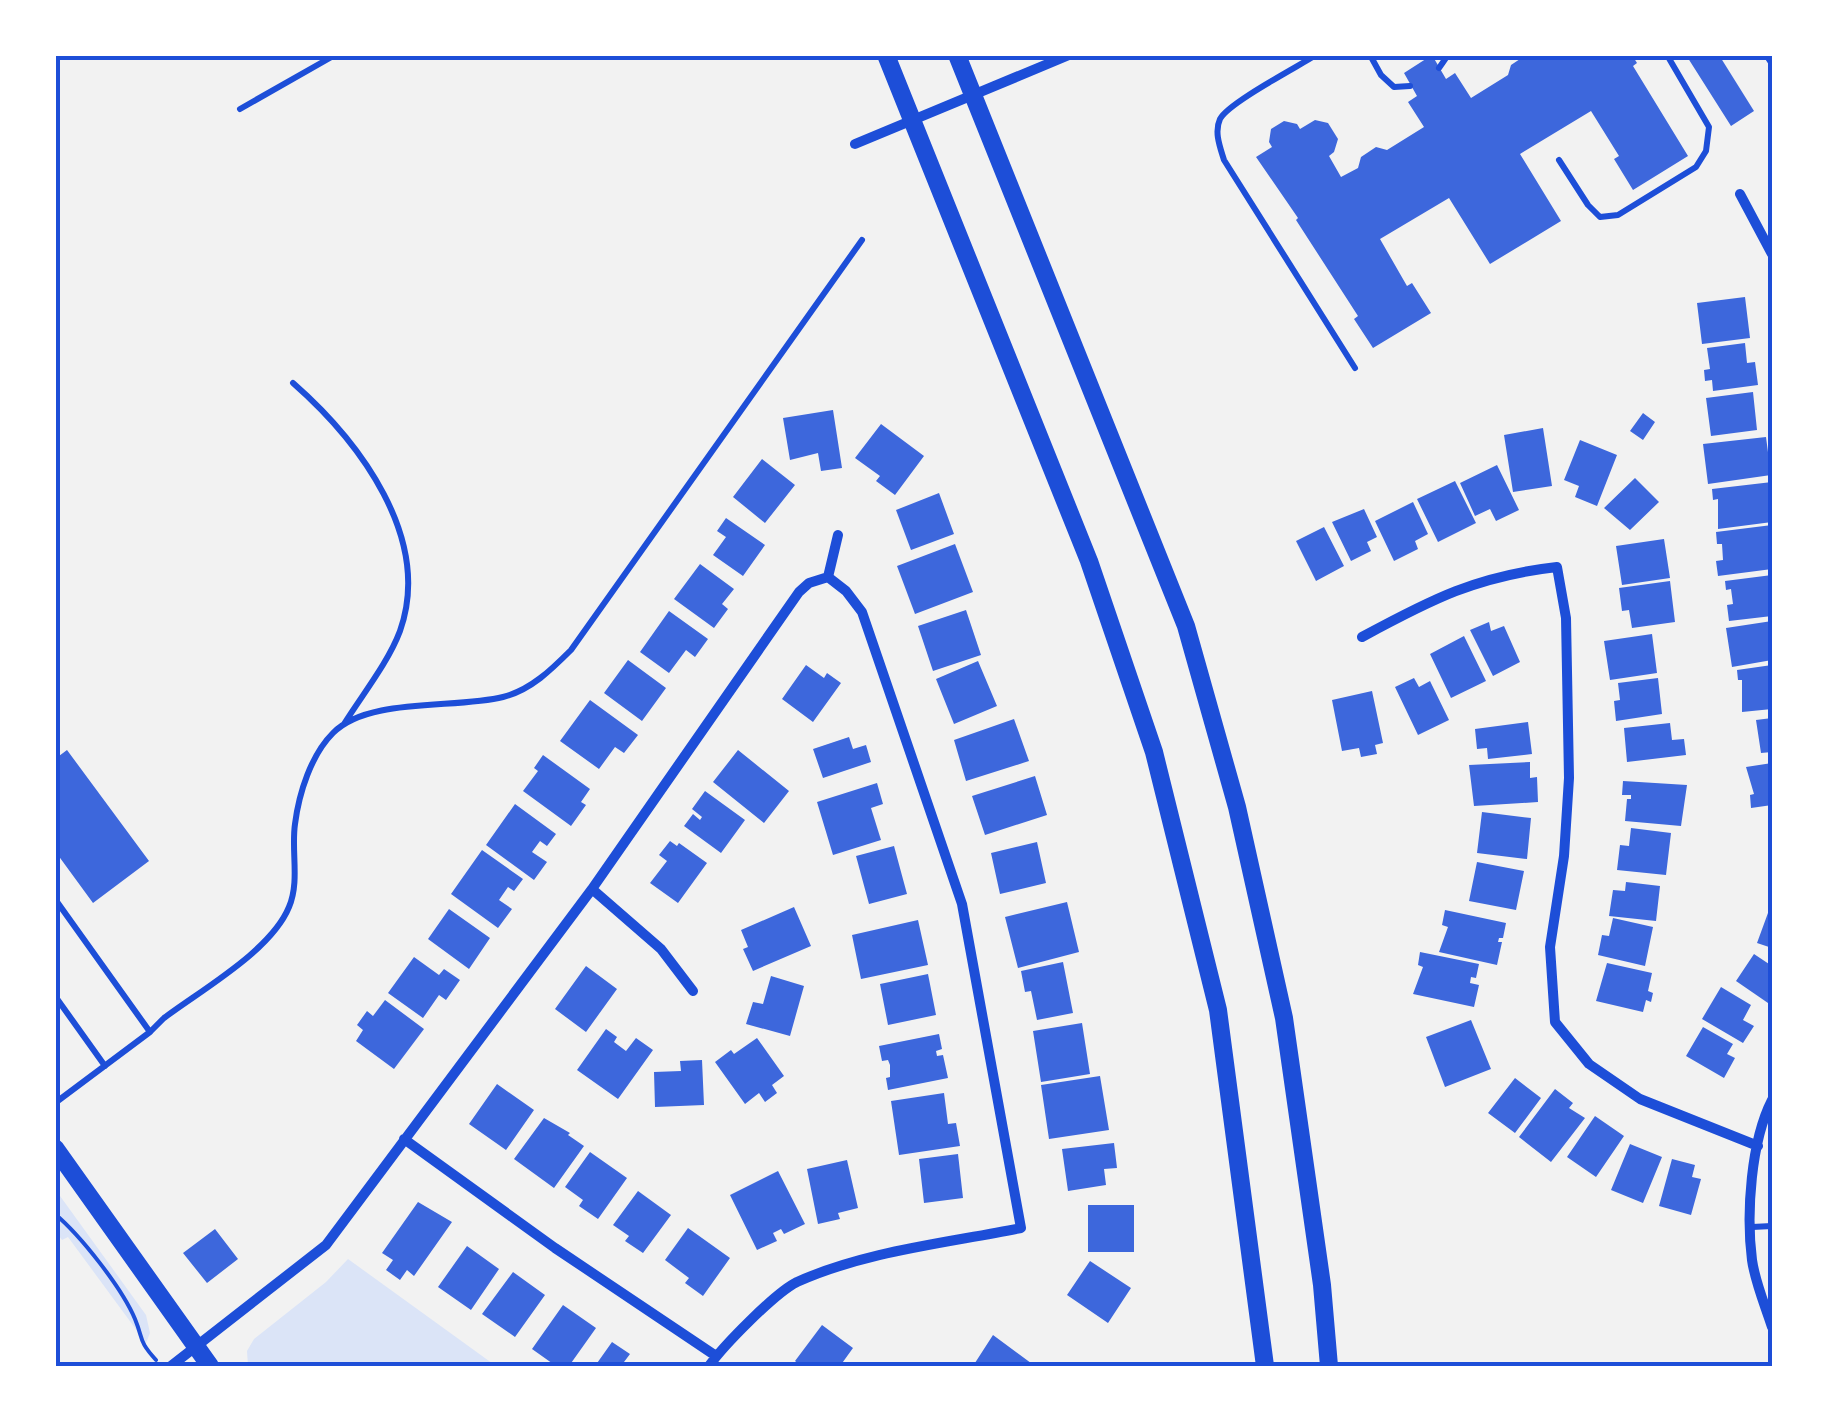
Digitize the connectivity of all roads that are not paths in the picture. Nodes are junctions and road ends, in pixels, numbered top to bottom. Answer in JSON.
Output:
{"nodes":[{"id":1,"x":336,"y":55,"type":"edge"},
{"id":2,"x":886,"y":55,"type":"edge"},
{"id":3,"x":957,"y":55,"type":"edge"},
{"id":4,"x":1069,"y":55,"type":"edge"},
{"id":5,"x":1316,"y":55,"type":"edge"},
{"id":6,"x":1370,"y":55,"type":"edge"},
{"id":7,"x":1448,"y":55,"type":"edge"},
{"id":8,"x":1667,"y":55,"type":"edge"},
{"id":9,"x":1440,"y":68,"type":"dead end"},
{"id":10,"x":1410,"y":86,"type":"dead end"},
{"id":11,"x":973,"y":94,"type":"junction"},
{"id":12,"x":240,"y":109,"type":"dead end"},
{"id":13,"x":912,"y":120,"type":"junction"},
{"id":14,"x":855,"y":144,"type":"dead end"},
{"id":15,"x":1559,"y":160,"type":"dead end"},
{"id":16,"x":1740,"y":194,"type":"dead end"},
{"id":17,"x":862,"y":240,"type":"dead end"},
{"id":18,"x":1772,"y":254,"type":"edge"},
{"id":19,"x":1355,"y":368,"type":"dead end"},
{"id":20,"x":293,"y":383,"type":"dead end"},
{"id":21,"x":838,"y":535,"type":"dead end"},
{"id":22,"x":828,"y":577,"type":"junction"},
{"id":23,"x":1362,"y":636,"type":"dead end"},
{"id":24,"x":343,"y":725,"type":"junction"},
{"id":25,"x":592,"y":889,"type":"junction"},
{"id":26,"x":55,"y":899,"type":"edge"},
{"id":27,"x":693,"y":991,"type":"dead end"},
{"id":28,"x":55,"y":996,"type":"edge"},
{"id":29,"x":150,"y":1032,"type":"junction"},
{"id":30,"x":105,"y":1066,"type":"junction"},
{"id":31,"x":1772,"y":1100,"type":"edge"},
{"id":32,"x":55,"y":1103,"type":"edge"},
{"id":33,"x":404,"y":1139,"type":"junction"},
{"id":34,"x":1758,"y":1146,"type":"junction"},
{"id":35,"x":55,"y":1148,"type":"edge"},
{"id":36,"x":1772,"y":1226,"type":"edge"},
{"id":37,"x":1752,"y":1227,"type":"junction"},
{"id":38,"x":1772,"y":1327,"type":"edge"},
{"id":39,"x":198,"y":1347,"type":"junction"},
{"id":40,"x":712,"y":1361,"type":"edge"},
{"id":41,"x":171,"y":1366,"type":"edge"},
{"id":42,"x":210,"y":1366,"type":"edge"},
{"id":43,"x":1265,"y":1366,"type":"edge"},
{"id":44,"x":1329,"y":1366,"type":"edge"}],
"edges":[{"from":1,"to":12,"type":"lane"},
{"from":2,"to":13,"type":"main road"},
{"from":3,"to":11,"type":"main road"},
{"from":4,"to":11,"type":"street"},
{"from":5,"to":19,"type":"lane"},
{"from":6,"to":10,"type":"lane"},
{"from":7,"to":9,"type":"lane"},
{"from":8,"to":15,"type":"lane"},
{"from":11,"to":13,"type":"street"},
{"from":11,"to":44,"type":"main road"},
{"from":13,"to":14,"type":"street"},
{"from":13,"to":43,"type":"main road"},
{"from":16,"to":18,"type":"street"},
{"from":17,"to":24,"type":"lane"},
{"from":20,"to":24,"type":"lane"},
{"from":21,"to":22,"type":"street"},
{"from":22,"to":25,"type":"street"},
{"from":22,"to":40,"type":"street"},
{"from":23,"to":34,"type":"street"},
{"from":24,"to":29,"type":"lane"},
{"from":25,"to":27,"type":"street"},
{"from":25,"to":33,"type":"street"},
{"from":26,"to":29,"type":"lane"},
{"from":28,"to":30,"type":"lane"},
{"from":29,"to":30,"type":"lane"},
{"from":30,"to":32,"type":"lane"},
{"from":31,"to":34,"type":"street"},
{"from":33,"to":39,"type":"street"},
{"from":33,"to":40,"type":"street"},
{"from":34,"to":37,"type":"street"},
{"from":35,"to":39,"type":"main road"},
{"from":36,"to":37,"type":"lane"},
{"from":37,"to":38,"type":"street"},
{"from":39,"to":41,"type":"street"},
{"from":39,"to":42,"type":"main road"}]}
